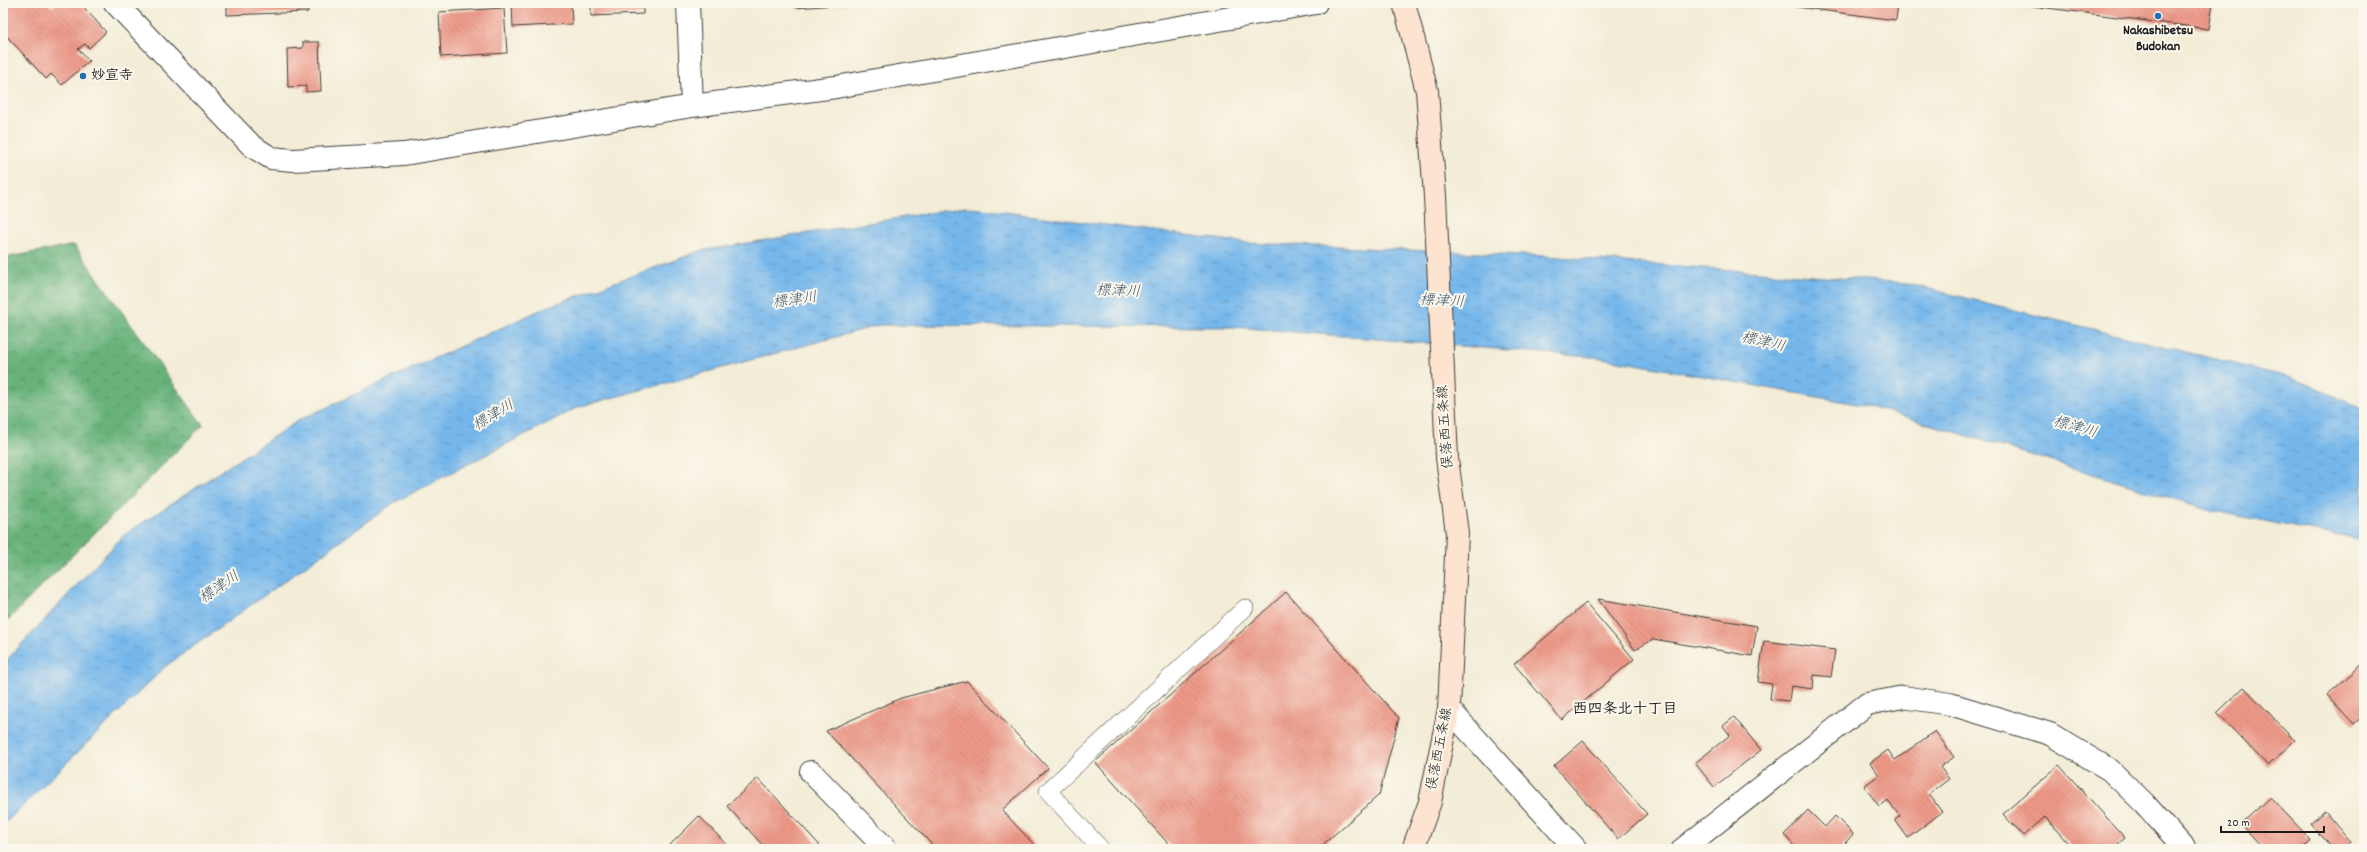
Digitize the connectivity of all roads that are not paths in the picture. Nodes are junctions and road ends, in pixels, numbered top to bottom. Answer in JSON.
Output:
{"nodes":[{"id":1,"x":115,"y":3,"type":"edge"},
{"id":2,"x":688,"y":3,"type":"edge"},
{"id":3,"x":1316,"y":3,"type":"edge"},
{"id":4,"x":1404,"y":3,"type":"edge"},
{"id":5,"x":692,"y":106,"type":"junction"},
{"id":6,"x":1245,"y":608,"type":"dead end"},
{"id":7,"x":1449,"y":709,"type":"junction"},
{"id":8,"x":811,"y":772,"type":"dead end"},
{"id":9,"x":886,"y":849,"type":"edge"},
{"id":10,"x":1101,"y":849,"type":"edge"},
{"id":11,"x":1413,"y":849,"type":"edge"},
{"id":12,"x":1576,"y":849,"type":"edge"},
{"id":13,"x":1683,"y":849,"type":"edge"},
{"id":14,"x":2185,"y":849,"type":"edge"}],
"edges":[{"from":1,"to":5,"type":"street"},
{"from":2,"to":5,"type":"street"},
{"from":3,"to":5,"type":"street"},
{"from":4,"to":7,"type":"main road","name":"俣落西五条線"},
{"from":6,"to":10,"type":"lane"},
{"from":7,"to":11,"type":"main road","name":"俣落西五条線"},
{"from":7,"to":12,"type":"street"},
{"from":8,"to":9,"type":"street"},
{"from":13,"to":14,"type":"street"}]}
